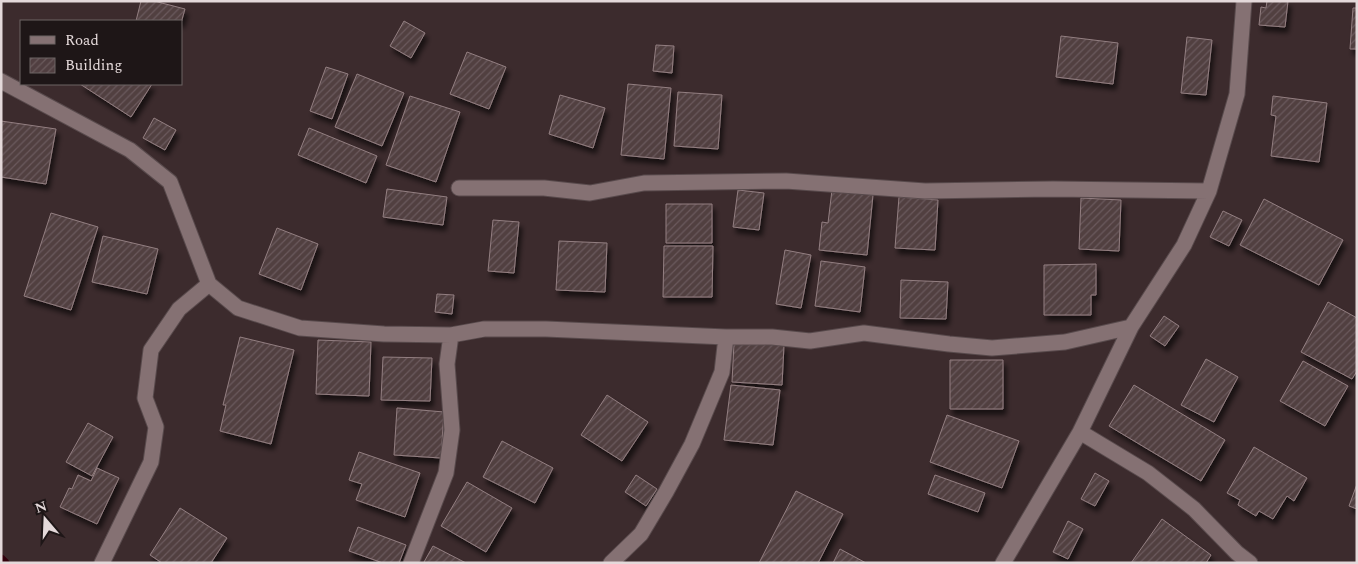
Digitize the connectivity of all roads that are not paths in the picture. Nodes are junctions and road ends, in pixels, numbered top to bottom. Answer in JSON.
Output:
{"nodes":[{"id":1,"x":1244,"y":1,"type":"edge"},
{"id":2,"x":1,"y":81,"type":"edge"},
{"id":3,"x":459,"y":188,"type":"dead end"},
{"id":4,"x":1209,"y":191,"type":"junction"},
{"id":5,"x":209,"y":284,"type":"junction"},
{"id":6,"x":1131,"y":327,"type":"junction"},
{"id":7,"x":451,"y":335,"type":"junction"},
{"id":8,"x":726,"y":337,"type":"junction"},
{"id":9,"x":1080,"y":432,"type":"junction"},
{"id":10,"x":102,"y":563,"type":"edge"},
{"id":11,"x":411,"y":563,"type":"edge"},
{"id":12,"x":611,"y":563,"type":"edge"},
{"id":13,"x":1003,"y":563,"type":"edge"},
{"id":14,"x":1250,"y":563,"type":"edge"}],
"edges":[{"from":1,"to":4,"type":"street"},
{"from":2,"to":5,"type":"street"},
{"from":3,"to":4,"type":"street"},
{"from":4,"to":6,"type":"street"},
{"from":5,"to":7,"type":"street"},
{"from":5,"to":10,"type":"street"},
{"from":6,"to":8,"type":"street"},
{"from":6,"to":9,"type":"street"},
{"from":7,"to":8,"type":"street"},
{"from":7,"to":11,"type":"street"},
{"from":8,"to":12,"type":"street"},
{"from":9,"to":13,"type":"street"},
{"from":9,"to":14,"type":"street"}]}
